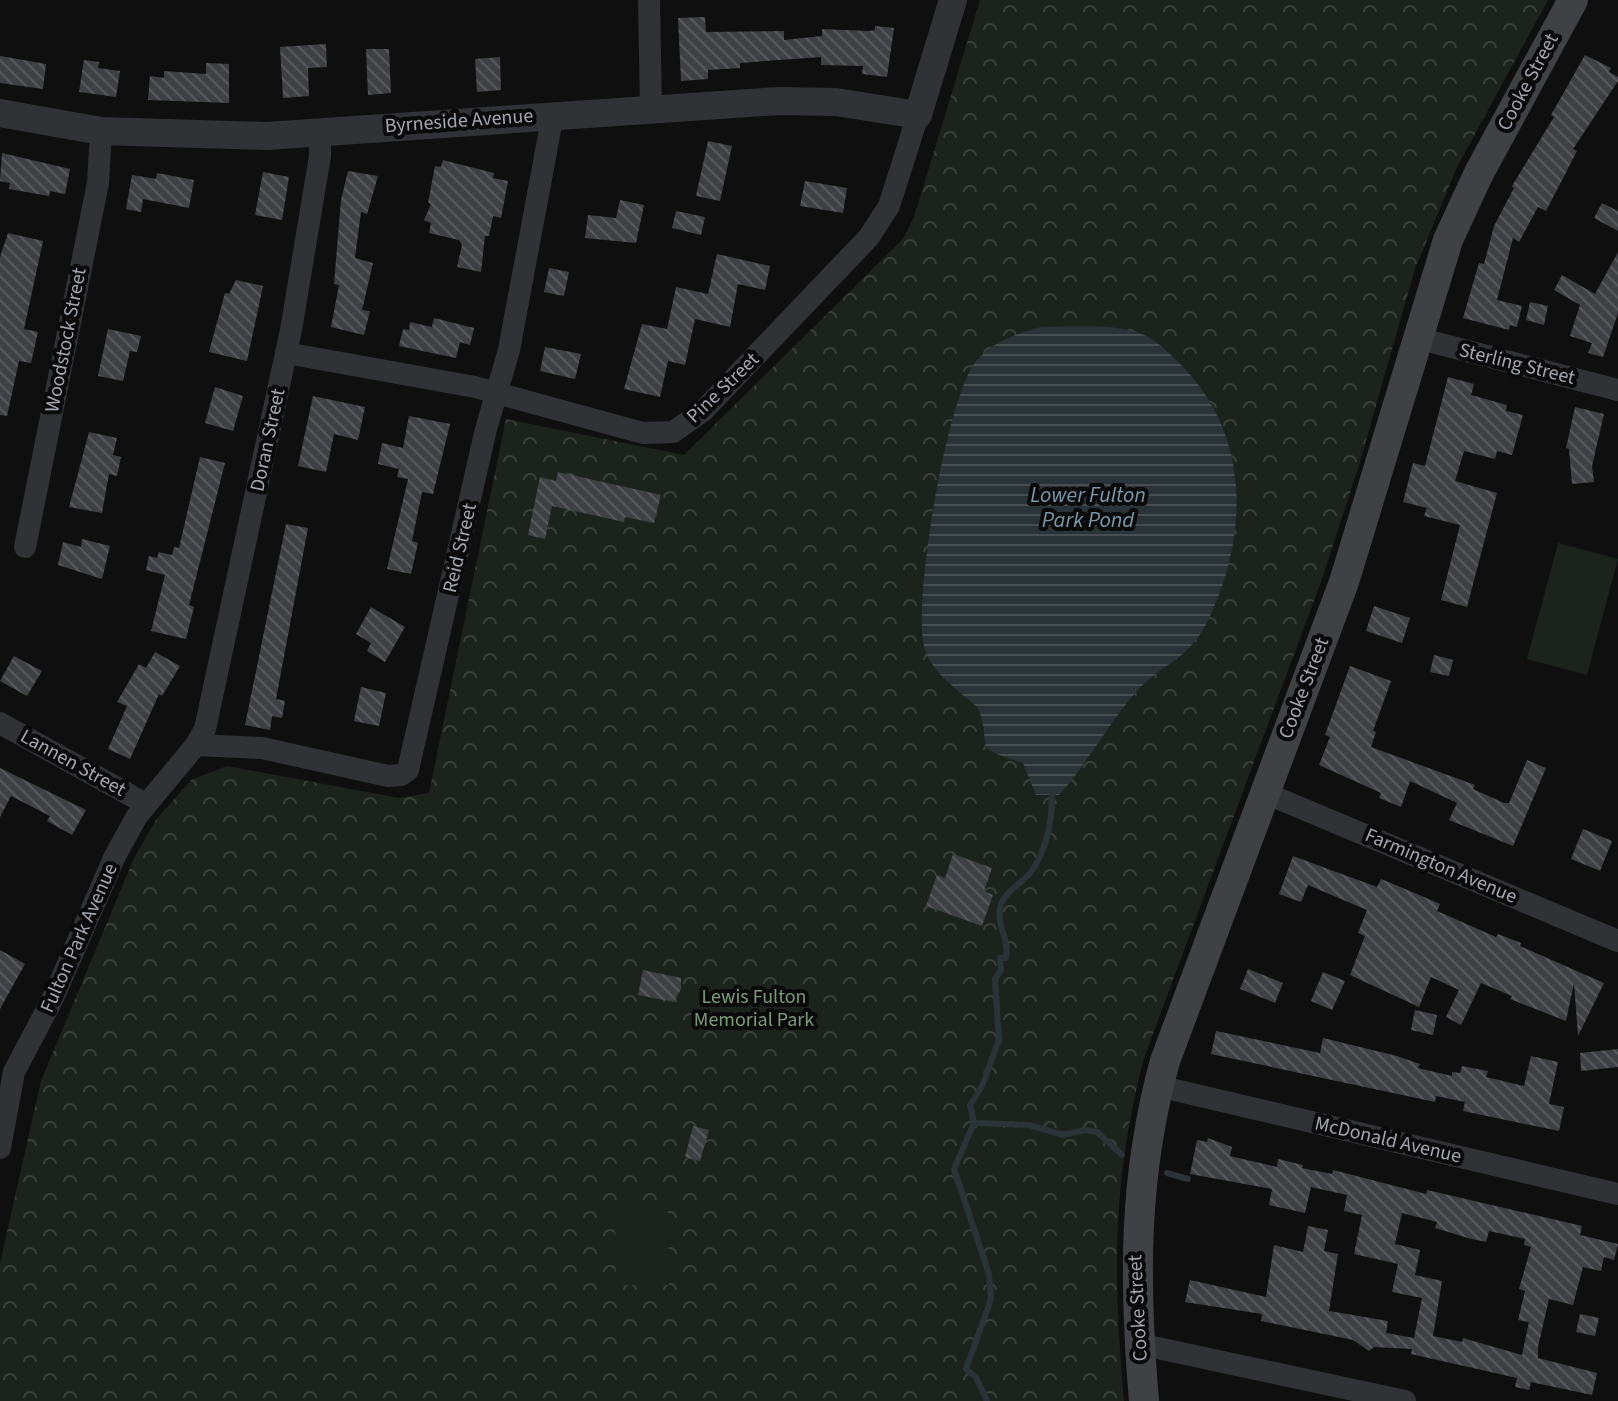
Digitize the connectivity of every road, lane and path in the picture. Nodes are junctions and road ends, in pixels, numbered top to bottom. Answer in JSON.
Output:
{"nodes":[{"id":1,"x":649,"y":0,"type":"edge"},
{"id":2,"x":953,"y":0,"type":"edge"},
{"id":3,"x":1573,"y":0,"type":"edge"},
{"id":4,"x":651,"y":108,"type":"junction"},
{"id":5,"x":0,"y":113,"type":"edge"},
{"id":6,"x":553,"y":114,"type":"junction"},
{"id":7,"x":918,"y":115,"type":"junction"},
{"id":8,"x":101,"y":131,"type":"junction"},
{"id":9,"x":320,"y":131,"type":"junction"},
{"id":10,"x":1417,"y":338,"type":"junction"},
{"id":11,"x":286,"y":353,"type":"junction"},
{"id":12,"x":1618,"y":390,"type":"edge"},
{"id":13,"x":497,"y":393,"type":"junction"},
{"id":14,"x":25,"y":547,"type":"dead end"},
{"id":15,"x":0,"y":723,"type":"edge"},
{"id":16,"x":196,"y":745,"type":"junction"},
{"id":17,"x":1265,"y":793,"type":"junction"},
{"id":18,"x":146,"y":804,"type":"junction"},
{"id":19,"x":1618,"y":941,"type":"edge"},
{"id":20,"x":7,"y":1070,"type":"edge"},
{"id":21,"x":1158,"y":1086,"type":"junction"},
{"id":22,"x":0,"y":1148,"type":"edge"},
{"id":23,"x":1618,"y":1194,"type":"edge"},
{"id":24,"x":1139,"y":1344,"type":"junction"},
{"id":25,"x":1144,"y":1401,"type":"edge"},
{"id":26,"x":1405,"y":1401,"type":"edge"}],
"edges":[{"from":1,"to":4,"type":"street"},
{"from":2,"to":7,"type":"street","name":"Pine Street"},
{"from":3,"to":10,"type":"main road","name":"Cooke Street"},
{"from":4,"to":6,"type":"street","name":"Byrneside Avenue"},
{"from":4,"to":7,"type":"street","name":"Byrneside Avenue"},
{"from":5,"to":8,"type":"street","name":"Byrneside Avenue"},
{"from":6,"to":9,"type":"street","name":"Byrneside Avenue"},
{"from":6,"to":13,"type":"street","name":"Reid Street"},
{"from":7,"to":13,"type":"street","name":"Pine Street"},
{"from":8,"to":9,"type":"street","name":"Byrneside Avenue"},
{"from":8,"to":14,"type":"street","name":"Woodstock Street"},
{"from":9,"to":11,"type":"street","name":"Doran Street"},
{"from":10,"to":12,"type":"street","name":"Sterling Street"},
{"from":10,"to":17,"type":"main road","name":"Cooke Street"},
{"from":11,"to":13,"type":"street","name":"Pine Street"},
{"from":11,"to":16,"type":"street","name":"Doran Street"},
{"from":13,"to":16,"type":"street","name":"Reid Street"},
{"from":15,"to":18,"type":"street","name":"Lannen Street"},
{"from":16,"to":18,"type":"street","name":"Fulton Park Avenue"},
{"from":17,"to":19,"type":"street","name":"Farmington Avenue"},
{"from":17,"to":21,"type":"main road","name":"Cooke Street"},
{"from":18,"to":20,"type":"street","name":"Fulton Park Avenue"},
{"from":20,"to":22,"type":"street","name":"Fulton Park Avenue"},
{"from":21,"to":23,"type":"street","name":"McDonald Avenue"},
{"from":21,"to":24,"type":"main road","name":"Cooke Street"},
{"from":24,"to":25,"type":"main road","name":"Cooke Street"},
{"from":24,"to":26,"type":"street"}]}
